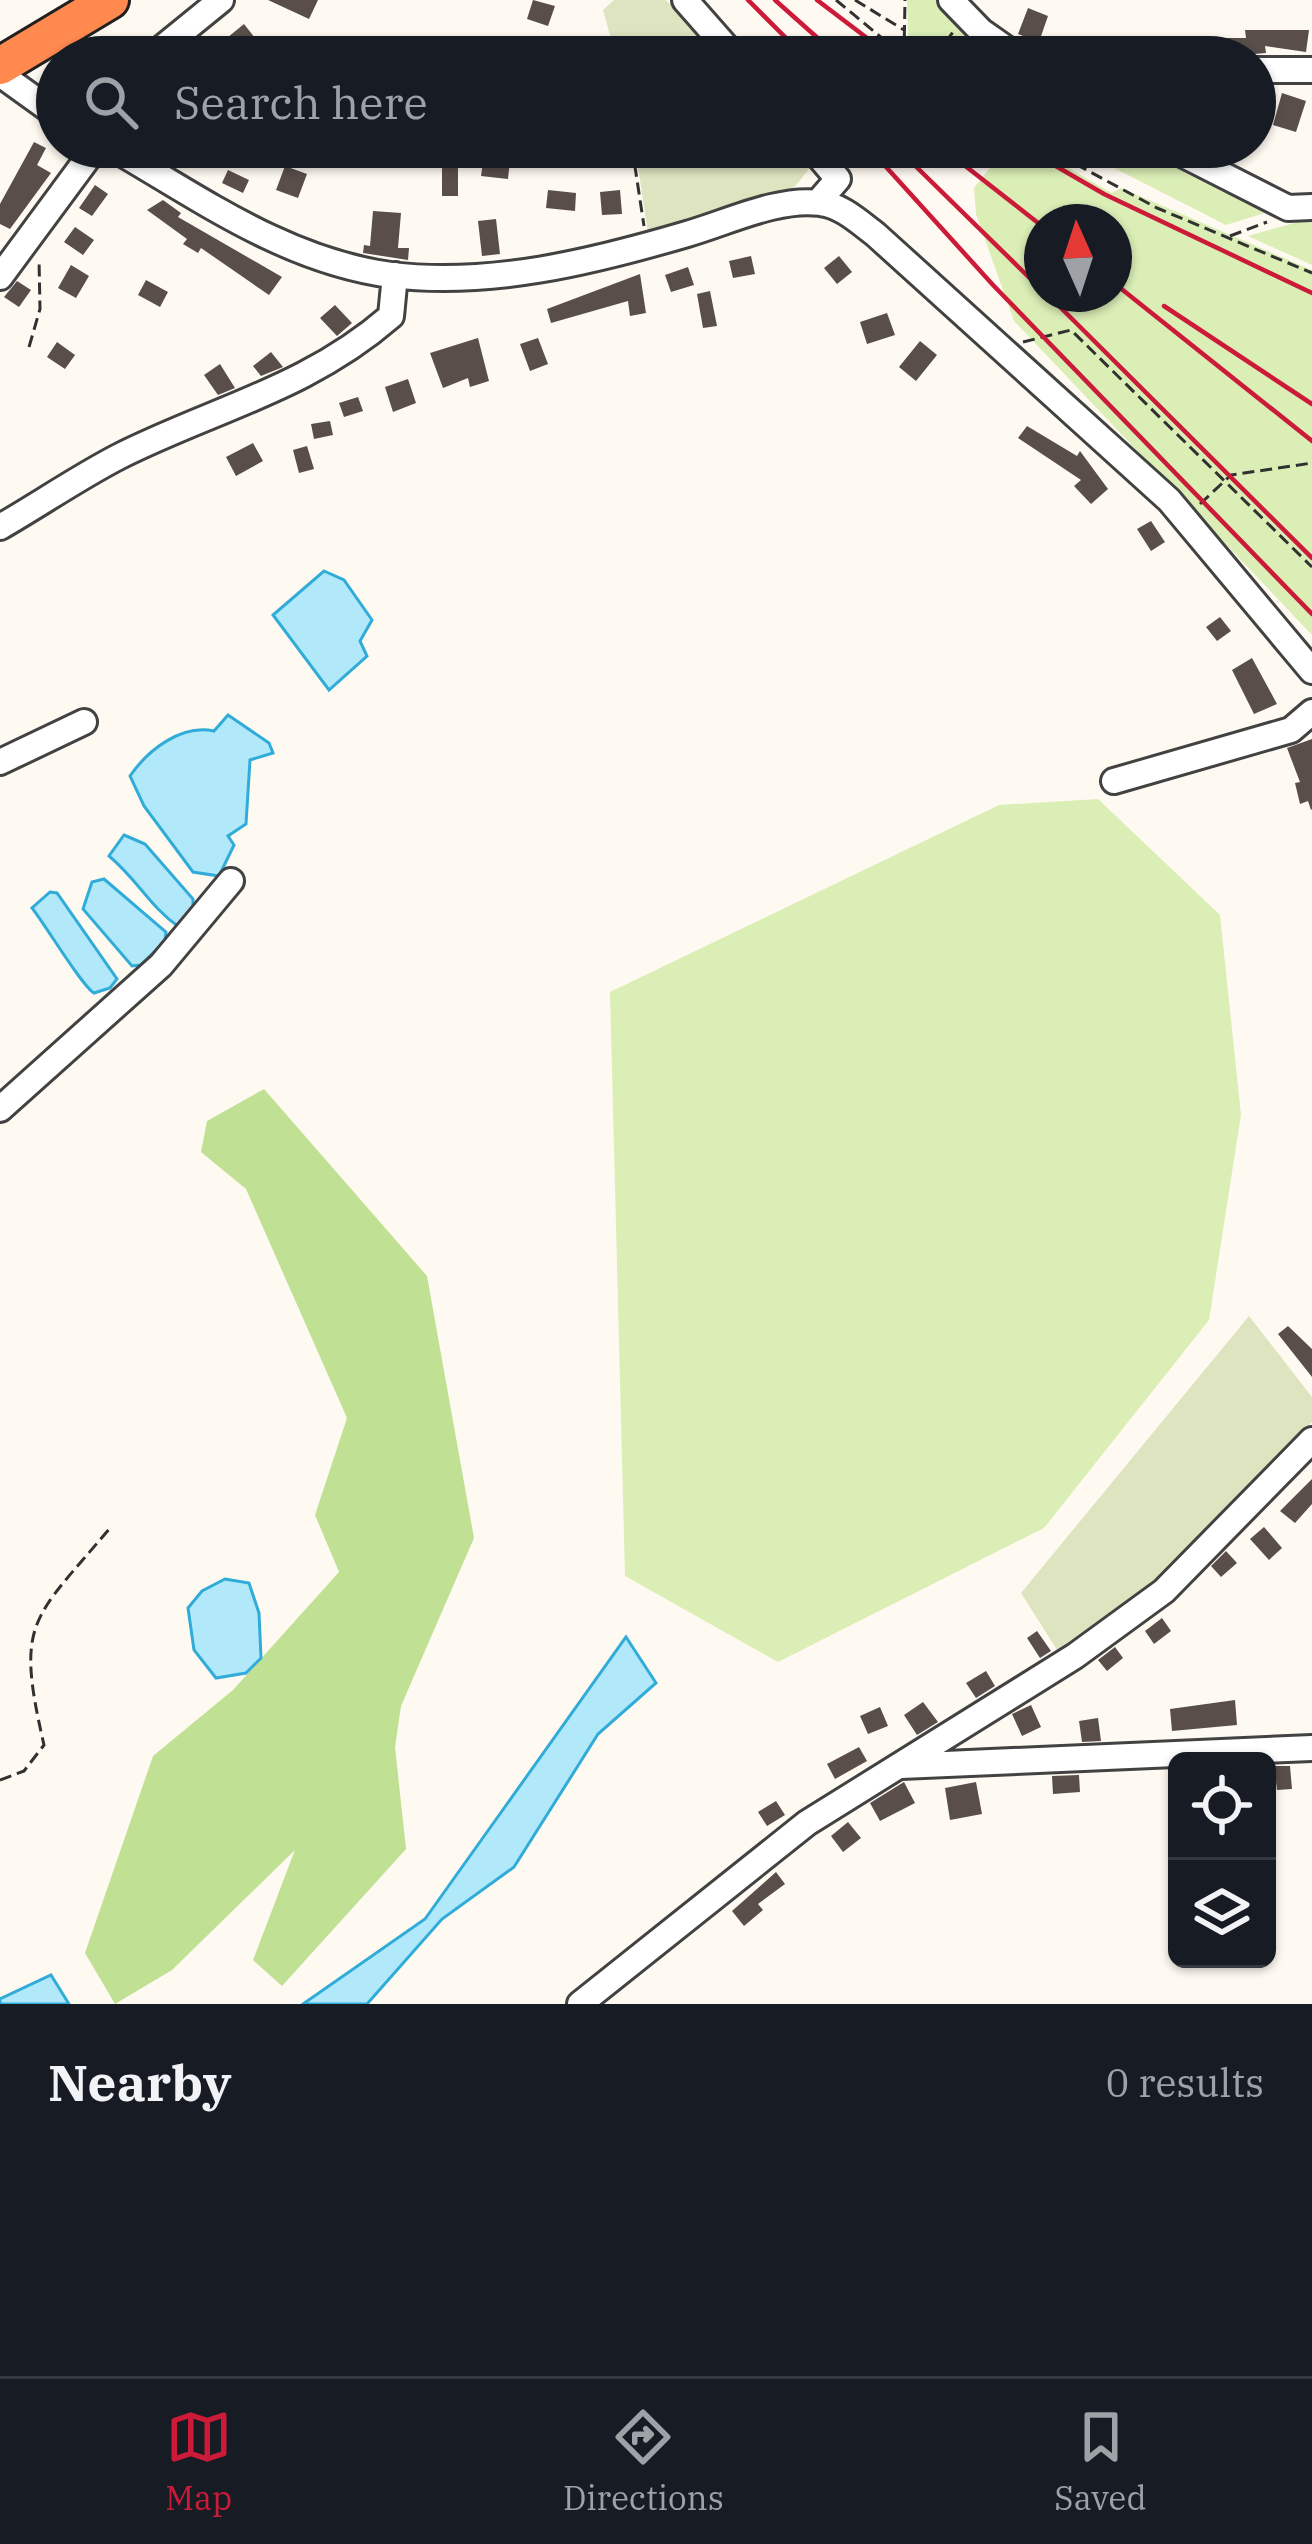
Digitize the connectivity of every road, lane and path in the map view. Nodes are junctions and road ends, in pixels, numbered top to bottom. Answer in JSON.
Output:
{"nodes":[{"id":1,"x":110,"y":0,"type":"edge"},
{"id":2,"x":220,"y":0,"type":"edge"},
{"id":3,"x":685,"y":0,"type":"edge"},
{"id":4,"x":836,"y":0,"type":"edge"},
{"id":5,"x":855,"y":0,"type":"edge"},
{"id":6,"x":905,"y":0,"type":"edge"},
{"id":7,"x":955,"y":4,"type":"edge"},
{"id":8,"x":904,"y":30,"type":"junction"},
{"id":9,"x":53,"y":36,"type":"edge"},
{"id":10,"x":176,"y":36,"type":"edge"},
{"id":11,"x":717,"y":36,"type":"edge"},
{"id":12,"x":879,"y":36,"type":"edge"},
{"id":13,"x":904,"y":36,"type":"edge"},
{"id":14,"x":949,"y":36,"type":"edge"},
{"id":15,"x":993,"y":36,"type":"edge"},
{"id":16,"x":36,"y":47,"type":"edge"},
{"id":17,"x":0,"y":70,"type":"edge"},
{"id":18,"x":1276,"y":70,"type":"edge"},
{"id":19,"x":1312,"y":70,"type":"edge"},
{"id":20,"x":36,"y":98,"type":"edge"},
{"id":21,"x":81,"y":168,"type":"edge"},
{"id":22,"x":147,"y":168,"type":"edge"},
{"id":23,"x":635,"y":168,"type":"edge"},
{"id":24,"x":829,"y":168,"type":"edge"},
{"id":25,"x":1083,"y":168,"type":"edge"},
{"id":26,"x":1213,"y":168,"type":"edge"},
{"id":27,"x":818,"y":202,"type":"junction"},
{"id":28,"x":1300,"y":208,"type":"edge"},
{"id":29,"x":32,"y":234,"type":"junction"},
{"id":30,"x":1226,"y":237,"type":"junction"},
{"id":31,"x":647,"y":246,"type":"junction"},
{"id":32,"x":1312,"y":273,"type":"edge"},
{"id":33,"x":395,"y":275,"type":"junction"},
{"id":34,"x":0,"y":278,"type":"edge"},
{"id":35,"x":1018,"y":343,"type":"dead end"},
{"id":36,"x":29,"y":347,"type":"dead end"},
{"id":37,"x":1312,"y":463,"type":"edge"},
{"id":38,"x":1226,"y":481,"type":"junction"},
{"id":39,"x":1196,"y":508,"type":"dead end"},
{"id":40,"x":0,"y":527,"type":"edge"},
{"id":41,"x":1312,"y":567,"type":"edge"},
{"id":42,"x":1312,"y":671,"type":"edge"},
{"id":43,"x":1312,"y":712,"type":"edge"},
{"id":44,"x":84,"y":722,"type":"dead end"},
{"id":45,"x":0,"y":762,"type":"edge"},
{"id":46,"x":1114,"y":781,"type":"dead end"},
{"id":47,"x":231,"y":881,"type":"dead end"},
{"id":48,"x":0,"y":1109,"type":"edge"},
{"id":49,"x":1312,"y":1440,"type":"edge"},
{"id":50,"x":110,"y":1528,"type":"dead end"},
{"id":51,"x":1312,"y":1748,"type":"edge"},
{"id":52,"x":899,"y":1766,"type":"junction"},
{"id":53,"x":0,"y":1780,"type":"edge"},
{"id":54,"x":580,"y":2004,"type":"edge"}],
"edges":[{"from":1,"to":9,"type":"highway"},
{"from":2,"to":10,"type":"street"},
{"from":3,"to":11,"type":"street"},
{"from":4,"to":12,"type":"path"},
{"from":5,"to":8,"type":"path"},
{"from":6,"to":8,"type":"path"},
{"from":7,"to":14,"type":"path"},
{"from":7,"to":15,"type":"street"},
{"from":8,"to":13,"type":"path"},
{"from":16,"to":17,"type":"highway"},
{"from":17,"to":20,"type":"street"},
{"from":18,"to":19,"type":"street"},
{"from":21,"to":29,"type":"street"},
{"from":22,"to":33,"type":"street"},
{"from":23,"to":31,"type":"path"},
{"from":24,"to":27,"type":"street"},
{"from":25,"to":30,"type":"path"},
{"from":26,"to":28,"type":"street"},
{"from":27,"to":31,"type":"street"},
{"from":27,"to":42,"type":"street"},
{"from":28,"to":30,"type":"path"},
{"from":29,"to":34,"type":"street"},
{"from":29,"to":36,"type":"path"},
{"from":30,"to":32,"type":"path"},
{"from":31,"to":33,"type":"street"},
{"from":33,"to":40,"type":"street"},
{"from":35,"to":38,"type":"path"},
{"from":37,"to":38,"type":"path"},
{"from":38,"to":39,"type":"path"},
{"from":38,"to":41,"type":"path"},
{"from":43,"to":46,"type":"street"},
{"from":44,"to":45,"type":"street"},
{"from":47,"to":48,"type":"street"},
{"from":49,"to":52,"type":"street"},
{"from":50,"to":53,"type":"path"},
{"from":51,"to":52,"type":"street"},
{"from":52,"to":54,"type":"street"}]}
